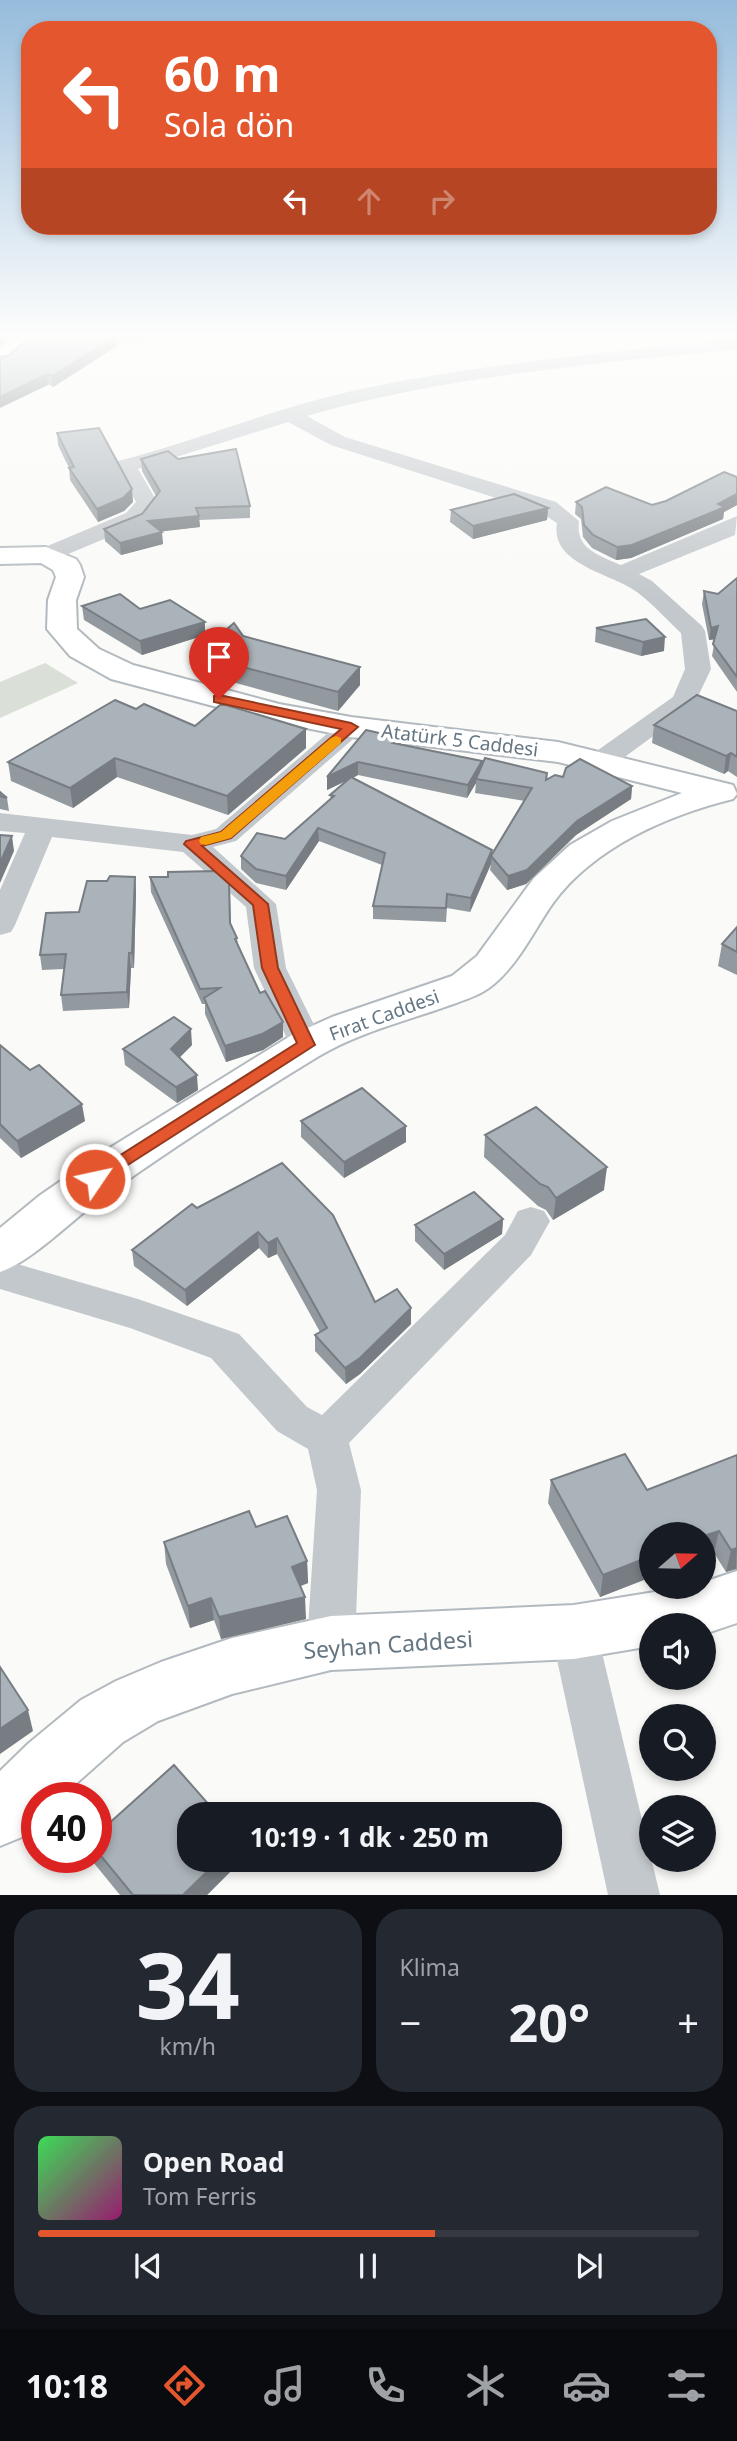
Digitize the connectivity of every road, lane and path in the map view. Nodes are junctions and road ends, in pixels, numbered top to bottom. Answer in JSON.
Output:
{"nodes":[{"id":1,"x":269,"y":422,"type":"edge"},
{"id":2,"x":304,"y":422,"type":"edge"},
{"id":3,"x":737,"y":523,"type":"edge"},
{"id":4,"x":46,"y":555,"type":"junction"},
{"id":5,"x":0,"y":556,"type":"edge"},
{"id":6,"x":620,"y":574,"type":"junction"},
{"id":7,"x":351,"y":727,"type":"junction"},
{"id":8,"x":601,"y":761,"type":"junction"},
{"id":9,"x":726,"y":793,"type":"edge"},
{"id":10,"x":0,"y":822,"type":"edge"},
{"id":11,"x":42,"y":827,"type":"junction"},
{"id":12,"x":192,"y":844,"type":"junction"},
{"id":13,"x":0,"y":925,"type":"edge"},
{"id":14,"x":307,"y":1045,"type":"junction"},
{"id":15,"x":531,"y":1221,"type":"dead end"},
{"id":16,"x":0,"y":1254,"type":"edge"},
{"id":17,"x":0,"y":1274,"type":"edge"},
{"id":18,"x":327,"y":1438,"type":"junction"},
{"id":19,"x":737,"y":1597,"type":"edge"},
{"id":20,"x":574,"y":1632,"type":"junction"},
{"id":21,"x":331,"y":1643,"type":"junction"},
{"id":22,"x":0,"y":1815,"type":"edge"},
{"id":23,"x":635,"y":1895,"type":"edge"}],
"edges":[{"from":1,"to":4,"type":"street"},
{"from":2,"to":6,"type":"street"},
{"from":3,"to":6,"type":"street"},
{"from":4,"to":5,"type":"street"},
{"from":4,"to":7,"type":"street","name":"Atatürk 5 Caddesi"},
{"from":6,"to":8,"type":"street"},
{"from":7,"to":8,"type":"street","name":"Atatürk 5 Caddesi"},
{"from":7,"to":12,"type":"street"},
{"from":8,"to":9,"type":"street","name":"Atatürk 5 Caddesi"},
{"from":9,"to":14,"type":"street","name":"Fırat Caddesi"},
{"from":10,"to":11,"type":"street"},
{"from":11,"to":12,"type":"street"},
{"from":11,"to":13,"type":"street"},
{"from":12,"to":14,"type":"street"},
{"from":14,"to":16,"type":"street","name":"Fırat Caddesi"},
{"from":15,"to":18,"type":"street"},
{"from":17,"to":18,"type":"street"},
{"from":18,"to":21,"type":"street"},
{"from":19,"to":20,"type":"street","name":"Seyhan Caddesi"},
{"from":20,"to":21,"type":"street","name":"Seyhan Caddesi"},
{"from":20,"to":23,"type":"street"},
{"from":21,"to":22,"type":"street","name":"Seyhan Caddesi"}]}
